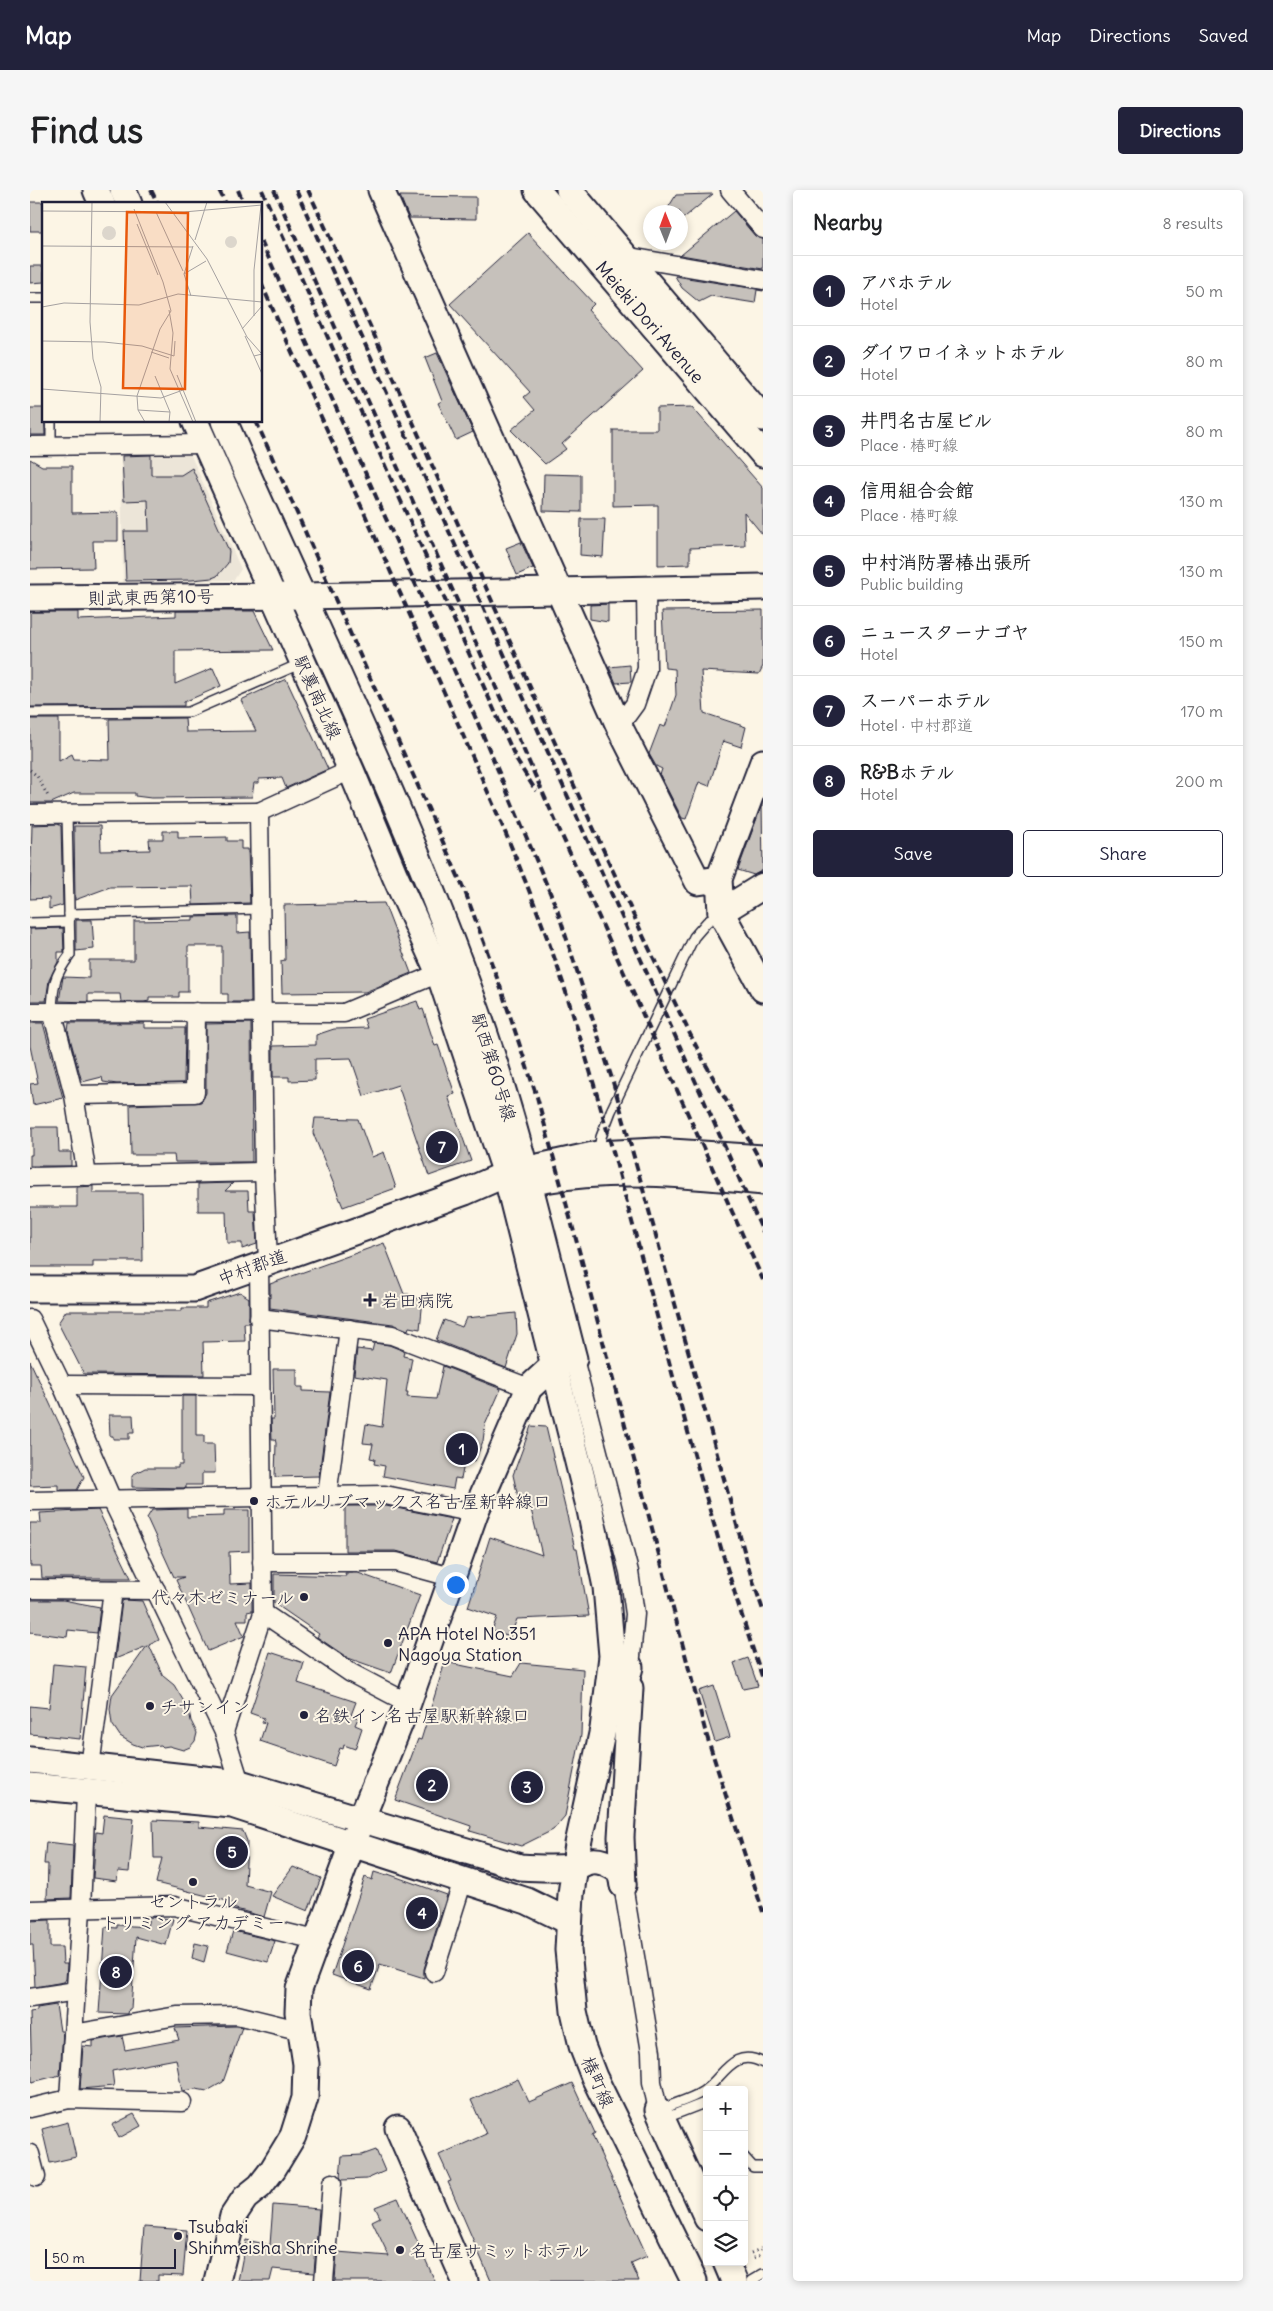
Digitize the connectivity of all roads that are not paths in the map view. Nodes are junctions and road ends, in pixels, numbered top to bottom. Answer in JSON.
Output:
{"nodes":[{"id":1,"x":96,"y":190,"type":"edge"},
{"id":2,"x":123,"y":190,"type":"edge"},
{"id":3,"x":382,"y":190,"type":"edge"},
{"id":4,"x":537,"y":190,"type":"edge"},
{"id":5,"x":569,"y":190,"type":"edge"},
{"id":6,"x":730,"y":190,"type":"edge"},
{"id":7,"x":101,"y":202,"type":"edge"},
{"id":8,"x":128,"y":202,"type":"edge"},
{"id":9,"x":763,"y":229,"type":"edge"},
{"id":10,"x":624,"y":256,"type":"junction"},
{"id":11,"x":763,"y":280,"type":"edge"},
{"id":12,"x":763,"y":418,"type":"edge"},
{"id":13,"x":51,"y":422,"type":"edge"},
{"id":14,"x":224,"y":422,"type":"edge"},
{"id":15,"x":200,"y":432,"type":"edge"},
{"id":16,"x":30,"y":446,"type":"edge"},
{"id":17,"x":51,"y":446,"type":"junction"},
{"id":18,"x":763,"y":454,"type":"edge"},
{"id":19,"x":763,"y":588,"type":"edge"},
{"id":20,"x":558,"y":590,"type":"junction"},
{"id":21,"x":646,"y":591,"type":"junction"},
{"id":22,"x":272,"y":595,"type":"junction"},
{"id":23,"x":304,"y":596,"type":"junction"},
{"id":24,"x":30,"y":598,"type":"edge"},
{"id":25,"x":302,"y":663,"type":"junction"},
{"id":26,"x":30,"y":713,"type":"edge"},
{"id":27,"x":620,"y":726,"type":"junction"},
{"id":28,"x":763,"y":762,"type":"edge"},
{"id":29,"x":351,"y":770,"type":"junction"},
{"id":30,"x":260,"y":812,"type":"junction"},
{"id":31,"x":30,"y":814,"type":"edge"},
{"id":32,"x":62,"y":814,"type":"junction"},
{"id":33,"x":719,"y":879,"type":"junction"},
{"id":34,"x":763,"y":886,"type":"edge"},
{"id":35,"x":261,"y":909,"type":"junction"},
{"id":36,"x":721,"y":912,"type":"junction"},
{"id":37,"x":69,"y":918,"type":"junction"},
{"id":38,"x":30,"y":922,"type":"edge"},
{"id":39,"x":449,"y":970,"type":"junction"},
{"id":40,"x":763,"y":989,"type":"edge"},
{"id":41,"x":52,"y":1011,"type":"junction"},
{"id":42,"x":30,"y":1012,"type":"edge"},
{"id":43,"x":196,"y":1012,"type":"junction"},
{"id":44,"x":262,"y":1012,"type":"junction"},
{"id":45,"x":74,"y":1095,"type":"junction"},
{"id":46,"x":598,"y":1154,"type":"junction"},
{"id":47,"x":763,"y":1158,"type":"edge"},
{"id":48,"x":264,"y":1172,"type":"junction"},
{"id":49,"x":87,"y":1176,"type":"junction"},
{"id":50,"x":30,"y":1177,"type":"edge"},
{"id":51,"x":518,"y":1178,"type":"junction"},
{"id":52,"x":763,"y":1182,"type":"edge"},
{"id":53,"x":263,"y":1262,"type":"junction"},
{"id":54,"x":30,"y":1289,"type":"edge"},
{"id":55,"x":259,"y":1318,"type":"junction"},
{"id":56,"x":30,"y":1319,"type":"edge"},
{"id":57,"x":349,"y":1329,"type":"junction"},
{"id":58,"x":564,"y":1362,"type":"junction"},
{"id":59,"x":62,"y":1385,"type":"junction"},
{"id":60,"x":260,"y":1386,"type":"junction"},
{"id":61,"x":528,"y":1388,"type":"junction"},
{"id":62,"x":327,"y":1496,"type":"junction"},
{"id":63,"x":260,"y":1497,"type":"junction"},
{"id":64,"x":112,"y":1500,"type":"junction"},
{"id":65,"x":30,"y":1501,"type":"edge"},
{"id":66,"x":475,"y":1513,"type":"junction"},
{"id":67,"x":262,"y":1562,"type":"junction"},
{"id":68,"x":451,"y":1577,"type":"junction"},
{"id":69,"x":30,"y":1589,"type":"edge"},
{"id":70,"x":113,"y":1590,"type":"junction"},
{"id":71,"x":156,"y":1590,"type":"junction"},
{"id":72,"x":263,"y":1613,"type":"junction"},
{"id":73,"x":630,"y":1667,"type":"junction"},
{"id":74,"x":408,"y":1702,"type":"junction"},
{"id":75,"x":224,"y":1732,"type":"junction"},
{"id":76,"x":30,"y":1760,"type":"edge"},
{"id":77,"x":90,"y":1767,"type":"junction"},
{"id":78,"x":240,"y":1783,"type":"junction"},
{"id":79,"x":30,"y":1786,"type":"edge"},
{"id":80,"x":86,"y":1793,"type":"junction"},
{"id":81,"x":361,"y":1820,"type":"junction"},
{"id":82,"x":353,"y":1843,"type":"junction"},
{"id":83,"x":575,"y":1867,"type":"junction"},
{"id":84,"x":463,"y":1880,"type":"junction"},
{"id":85,"x":623,"y":1885,"type":"junction"},
{"id":86,"x":527,"y":1901,"type":"junction"},
{"id":87,"x":81,"y":1909,"type":"junction"},
{"id":88,"x":30,"y":1910,"type":"edge"},
{"id":89,"x":568,"y":1920,"type":"junction"},
{"id":90,"x":316,"y":1940,"type":"junction"},
{"id":91,"x":434,"y":1972,"type":"dead end"},
{"id":92,"x":76,"y":1991,"type":"junction"},
{"id":93,"x":30,"y":1998,"type":"edge"},
{"id":94,"x":302,"y":2031,"type":"junction"},
{"id":95,"x":73,"y":2034,"type":"junction"},
{"id":96,"x":763,"y":2063,"type":"edge"},
{"id":97,"x":69,"y":2099,"type":"junction"},
{"id":98,"x":182,"y":2102,"type":"dead end"},
{"id":99,"x":703,"y":2103,"type":"edge"},
{"id":100,"x":30,"y":2108,"type":"edge"},
{"id":101,"x":661,"y":2115,"type":"junction"},
{"id":102,"x":398,"y":2128,"type":"dead end"},
{"id":103,"x":30,"y":2154,"type":"edge"},
{"id":104,"x":748,"y":2161,"type":"edge"},
{"id":105,"x":763,"y":2167,"type":"edge"},
{"id":106,"x":36,"y":2177,"type":"dead end"},
{"id":107,"x":332,"y":2183,"type":"dead end"},
{"id":108,"x":703,"y":2209,"type":"edge"},
{"id":109,"x":728,"y":2266,"type":"edge"},
{"id":110,"x":763,"y":2274,"type":"edge"},
{"id":111,"x":217,"y":2281,"type":"edge"},
{"id":112,"x":324,"y":2281,"type":"edge"},
{"id":113,"x":466,"y":2281,"type":"edge"},
{"id":114,"x":694,"y":2281,"type":"edge"},
{"id":115,"x":734,"y":2281,"type":"edge"},
{"id":116,"x":751,"y":2281,"type":"edge"}],
"edges":[{"from":1,"to":7,"type":"street"},
{"from":2,"to":8,"type":"street"},
{"from":3,"to":20,"type":"street"},
{"from":4,"to":18,"type":"street","name":"Meieki Dori Avenue"},
{"from":5,"to":10,"type":"street","name":"Meieki Dori Avenue"},
{"from":6,"to":9,"type":"street"},
{"from":10,"to":11,"type":"street"},
{"from":10,"to":12,"type":"street","name":"Meieki Dori Avenue"},
{"from":13,"to":17,"type":"lane"},
{"from":14,"to":23,"type":"street","name":"駅裏南北線"},
{"from":15,"to":17,"type":"street"},
{"from":15,"to":22,"type":"street","name":"駅裏南北線"},
{"from":16,"to":17,"type":"street"},
{"from":19,"to":21,"type":"street","name":"則武東西第10号"},
{"from":20,"to":21,"type":"street","name":"則武東西第10号"},
{"from":20,"to":23,"type":"street","name":"則武東西第10号"},
{"from":20,"to":27,"type":"street"},
{"from":21,"to":27,"type":"street"},
{"from":22,"to":23,"type":"street","name":"則武東西第10号"},
{"from":22,"to":24,"type":"street","name":"則武東西第10号"},
{"from":22,"to":25,"type":"street","name":"駅裏南北線"},
{"from":23,"to":39,"type":"street","name":"駅裏南北線"},
{"from":25,"to":26,"type":"lane"},
{"from":25,"to":29,"type":"street","name":"駅裏南北線"},
{"from":27,"to":33,"type":"street"},
{"from":28,"to":33,"type":"street"},
{"from":29,"to":30,"type":"street"},
{"from":29,"to":39,"type":"street","name":"駅裏南北線"},
{"from":30,"to":32,"type":"street"},
{"from":30,"to":35,"type":"street"},
{"from":31,"to":32,"type":"street"},
{"from":32,"to":37,"type":"lane"},
{"from":33,"to":36,"type":"street"},
{"from":34,"to":36,"type":"street"},
{"from":35,"to":37,"type":"lane"},
{"from":35,"to":44,"type":"street"},
{"from":36,"to":40,"type":"street"},
{"from":36,"to":46,"type":"lane"},
{"from":37,"to":38,"type":"lane"},
{"from":37,"to":41,"type":"lane"},
{"from":39,"to":44,"type":"street"},
{"from":39,"to":51,"type":"street","name":"駅西第60号線"},
{"from":41,"to":42,"type":"street"},
{"from":41,"to":43,"type":"street"},
{"from":41,"to":45,"type":"street"},
{"from":43,"to":44,"type":"street"},
{"from":43,"to":45,"type":"street"},
{"from":44,"to":48,"type":"street"},
{"from":45,"to":49,"type":"street"},
{"from":46,"to":47,"type":"street"},
{"from":46,"to":51,"type":"street"},
{"from":48,"to":49,"type":"street"},
{"from":48,"to":53,"type":"street"},
{"from":49,"to":50,"type":"street"},
{"from":51,"to":52,"type":"street"},
{"from":51,"to":53,"type":"street","name":"中村郡道"},
{"from":51,"to":58,"type":"street","name":"駅西第60号線"},
{"from":53,"to":54,"type":"street","name":"中村郡道"},
{"from":53,"to":55,"type":"street"},
{"from":55,"to":57,"type":"street"},
{"from":55,"to":60,"type":"street"},
{"from":56,"to":59,"type":"street"},
{"from":57,"to":61,"type":"street"},
{"from":57,"to":62,"type":"street"},
{"from":58,"to":61,"type":"street"},
{"from":58,"to":73,"type":"street"},
{"from":58,"to":83,"type":"street","name":"椿町線"},
{"from":59,"to":60,"type":"street"},
{"from":59,"to":64,"type":"street"},
{"from":60,"to":63,"type":"street"},
{"from":61,"to":66,"type":"street"},
{"from":62,"to":63,"type":"street"},
{"from":62,"to":66,"type":"street"},
{"from":63,"to":64,"type":"street"},
{"from":63,"to":67,"type":"street"},
{"from":64,"to":65,"type":"street"},
{"from":64,"to":71,"type":"street"},
{"from":66,"to":68,"type":"street"},
{"from":67,"to":68,"type":"street"},
{"from":67,"to":72,"type":"street"},
{"from":68,"to":74,"type":"street"},
{"from":69,"to":70,"type":"street"},
{"from":70,"to":71,"type":"street"},
{"from":70,"to":77,"type":"street"},
{"from":71,"to":75,"type":"street"},
{"from":72,"to":74,"type":"street"},
{"from":72,"to":75,"type":"street"},
{"from":73,"to":83,"type":"street"},
{"from":73,"to":85,"type":"street"},
{"from":74,"to":81,"type":"street"},
{"from":75,"to":78,"type":"street"},
{"from":76,"to":77,"type":"street"},
{"from":77,"to":78,"type":"street"},
{"from":78,"to":81,"type":"street"},
{"from":79,"to":80,"type":"street"},
{"from":80,"to":82,"type":"street"},
{"from":80,"to":87,"type":"street"},
{"from":81,"to":82,"type":"street"},
{"from":81,"to":83,"type":"street"},
{"from":82,"to":84,"type":"street"},
{"from":82,"to":90,"type":"street"},
{"from":83,"to":85,"type":"street"},
{"from":83,"to":86,"type":"street"},
{"from":83,"to":89,"type":"street","name":"椿町線"},
{"from":84,"to":86,"type":"street"},
{"from":84,"to":91,"type":"street"},
{"from":85,"to":101,"type":"street"},
{"from":86,"to":89,"type":"street"},
{"from":87,"to":88,"type":"street"},
{"from":87,"to":90,"type":"street"},
{"from":87,"to":92,"type":"street"},
{"from":89,"to":114,"type":"street","name":"椿町線"},
{"from":90,"to":94,"type":"street"},
{"from":92,"to":93,"type":"street"},
{"from":92,"to":95,"type":"street"},
{"from":94,"to":95,"type":"street"},
{"from":94,"to":111,"type":"street"},
{"from":95,"to":97,"type":"street"},
{"from":96,"to":101,"type":"lane"},
{"from":97,"to":98,"type":"street"},
{"from":97,"to":100,"type":"street"},
{"from":99,"to":101,"type":"lane"},
{"from":101,"to":108,"type":"street"},
{"from":102,"to":113,"type":"street"},
{"from":103,"to":106,"type":"street"},
{"from":104,"to":105,"type":"lane"},
{"from":107,"to":112,"type":"street"},
{"from":109,"to":115,"type":"street"},
{"from":110,"to":116,"type":"lane"}]}
